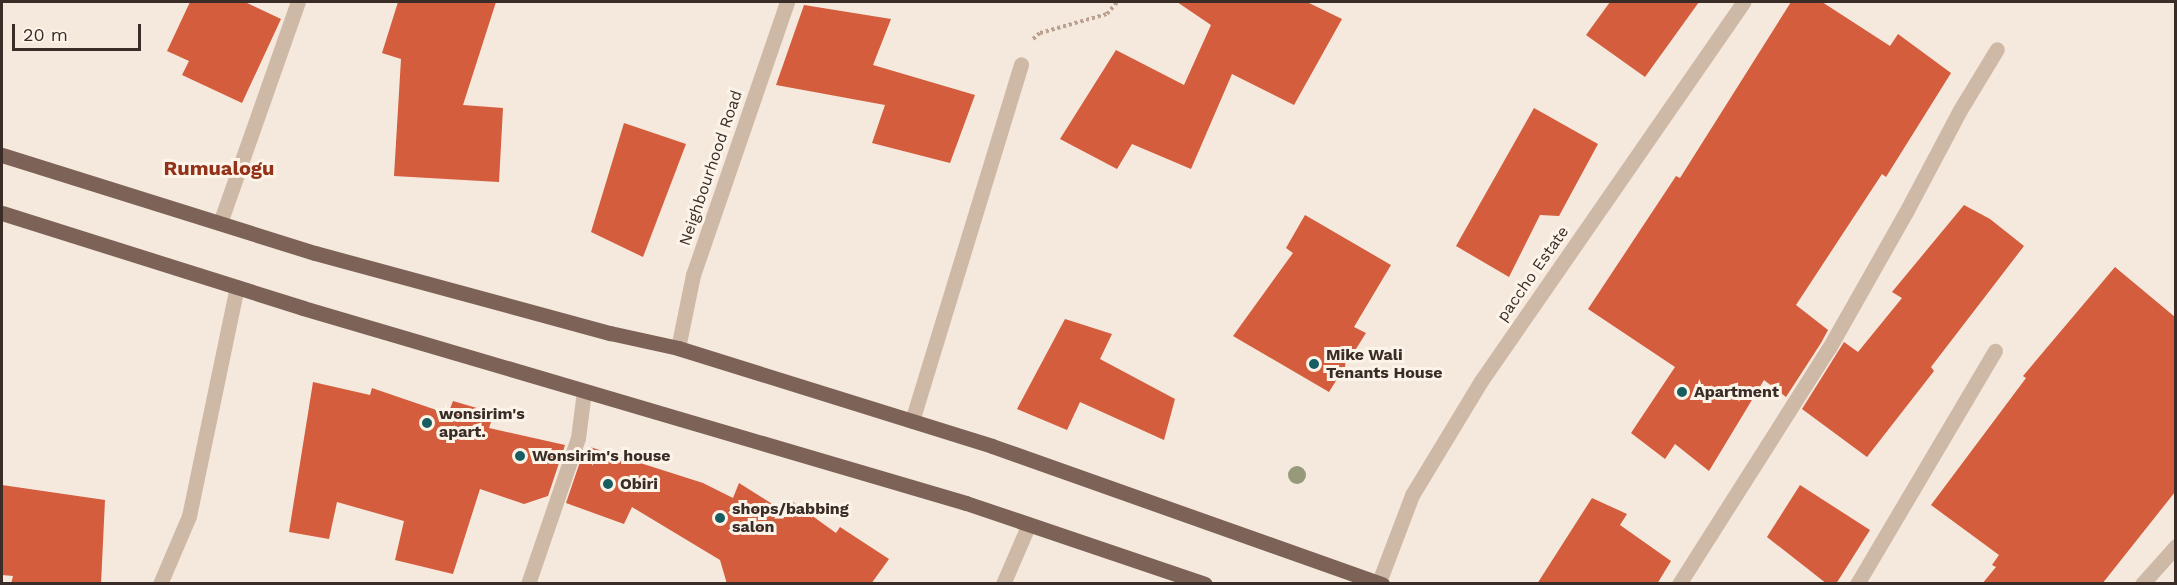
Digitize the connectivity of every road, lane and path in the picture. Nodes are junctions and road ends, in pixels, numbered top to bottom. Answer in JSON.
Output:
{"nodes":[{"id":1,"x":298,"y":2,"type":"edge"},
{"id":2,"x":787,"y":2,"type":"edge"},
{"id":3,"x":1117,"y":2,"type":"edge"},
{"id":4,"x":1743,"y":2,"type":"edge"},
{"id":5,"x":1997,"y":49,"type":"dead end"},
{"id":6,"x":1022,"y":64,"type":"joint"},
{"id":7,"x":2,"y":156,"type":"edge"},
{"id":8,"x":2,"y":213,"type":"edge"},
{"id":9,"x":220,"y":223,"type":"junction"},
{"id":10,"x":237,"y":287,"type":"junction"},
{"id":11,"x":678,"y":348,"type":"junction"},
{"id":12,"x":1995,"y":351,"type":"dead end"},
{"id":13,"x":584,"y":391,"type":"junction"},
{"id":14,"x":912,"y":421,"type":"junction"},
{"id":15,"x":1029,"y":524,"type":"junction"},
{"id":16,"x":2175,"y":546,"type":"edge"},
{"id":17,"x":1380,"y":583,"type":"edge"},
{"id":18,"x":160,"y":584,"type":"edge"},
{"id":19,"x":528,"y":584,"type":"edge"},
{"id":20,"x":1003,"y":584,"type":"edge"},
{"id":21,"x":1205,"y":584,"type":"edge"},
{"id":22,"x":1679,"y":584,"type":"edge"},
{"id":23,"x":1857,"y":584,"type":"edge"},
{"id":24,"x":2142,"y":584,"type":"edge"}],
"edges":[{"from":1,"to":9,"type":"street"},
{"from":2,"to":11,"type":"street","name":"Neighbourhood Road"},
{"from":3,"to":6,"type":"path"},
{"from":4,"to":17,"type":"street","name":"paccho Estate"},
{"from":5,"to":22,"type":"street"},
{"from":6,"to":14,"type":"street"},
{"from":7,"to":9,"type":"main road"},
{"from":8,"to":10,"type":"main road"},
{"from":9,"to":11,"type":"main road"},
{"from":10,"to":13,"type":"main road"},
{"from":10,"to":18,"type":"street"},
{"from":11,"to":14,"type":"main road"},
{"from":12,"to":23,"type":"street"},
{"from":13,"to":15,"type":"main road"},
{"from":13,"to":19,"type":"street"},
{"from":14,"to":17,"type":"main road"},
{"from":15,"to":20,"type":"street"},
{"from":15,"to":21,"type":"main road"},
{"from":16,"to":24,"type":"street"}]}
